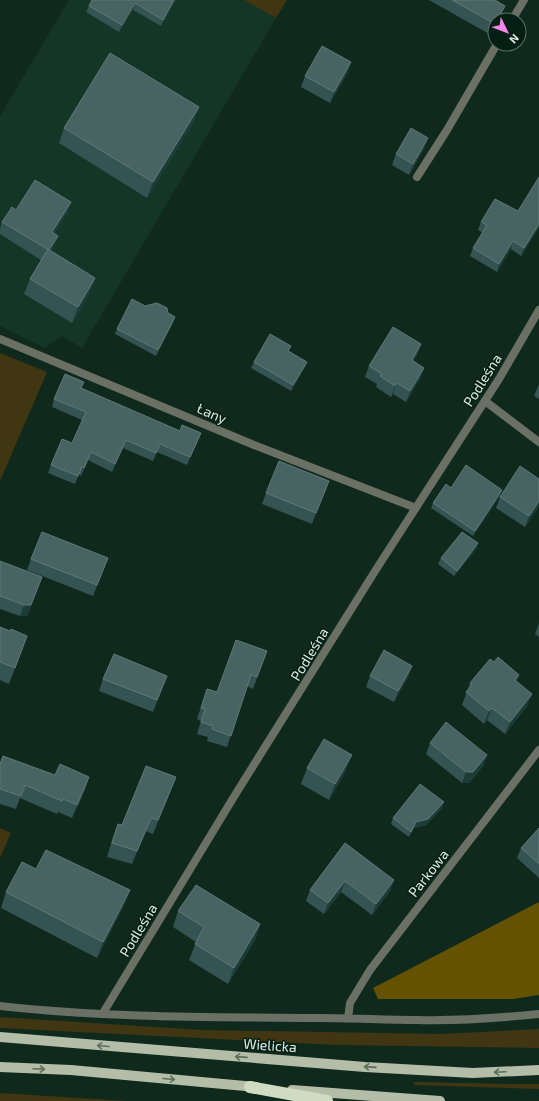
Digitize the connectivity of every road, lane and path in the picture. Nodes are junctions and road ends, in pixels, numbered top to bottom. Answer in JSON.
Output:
{"nodes":[{"id":1,"x":524,"y":0,"type":"edge"},
{"id":2,"x":517,"y":12,"type":"edge"},
{"id":3,"x":492,"y":52,"type":"edge"},
{"id":4,"x":416,"y":177,"type":"dead end"},
{"id":5,"x":539,"y":310,"type":"edge"},
{"id":6,"x":0,"y":339,"type":"edge"},
{"id":7,"x":485,"y":401,"type":"junction"},
{"id":8,"x":539,"y":442,"type":"edge"},
{"id":9,"x":416,"y":508,"type":"junction"},
{"id":10,"x":539,"y":750,"type":"edge"},
{"id":11,"x":0,"y":1006,"type":"edge"},
{"id":12,"x":103,"y":1013,"type":"junction"},
{"id":13,"x":539,"y":1014,"type":"edge"},
{"id":14,"x":348,"y":1018,"type":"junction"},
{"id":15,"x":0,"y":1037,"type":"edge"},
{"id":16,"x":0,"y":1067,"type":"edge"},
{"id":17,"x":539,"y":1070,"type":"edge"},
{"id":18,"x":250,"y":1086,"type":"junction"},
{"id":19,"x":327,"y":1101,"type":"edge"},
{"id":20,"x":440,"y":1101,"type":"edge"}],
"edges":[{"from":1,"to":2,"type":"street"},
{"from":3,"to":4,"type":"street"},
{"from":5,"to":7,"type":"street","name":"Podleśna"},
{"from":6,"to":9,"type":"street","name":"Łany"},
{"from":7,"to":8,"type":"street"},
{"from":7,"to":9,"type":"street","name":"Podleśna"},
{"from":9,"to":12,"type":"street","name":"Podleśna"},
{"from":10,"to":14,"type":"street","name":"Parkowa"},
{"from":11,"to":12,"type":"street"},
{"from":12,"to":14,"type":"street"},
{"from":13,"to":14,"type":"street"},
{"from":17,"to":15,"type":"main road","name":"Wielicka","one_way":true},
{"from":16,"to":18,"type":"main road","one_way":true},
{"from":18,"to":19,"type":"highway"},
{"from":18,"to":20,"type":"main road"}]}
